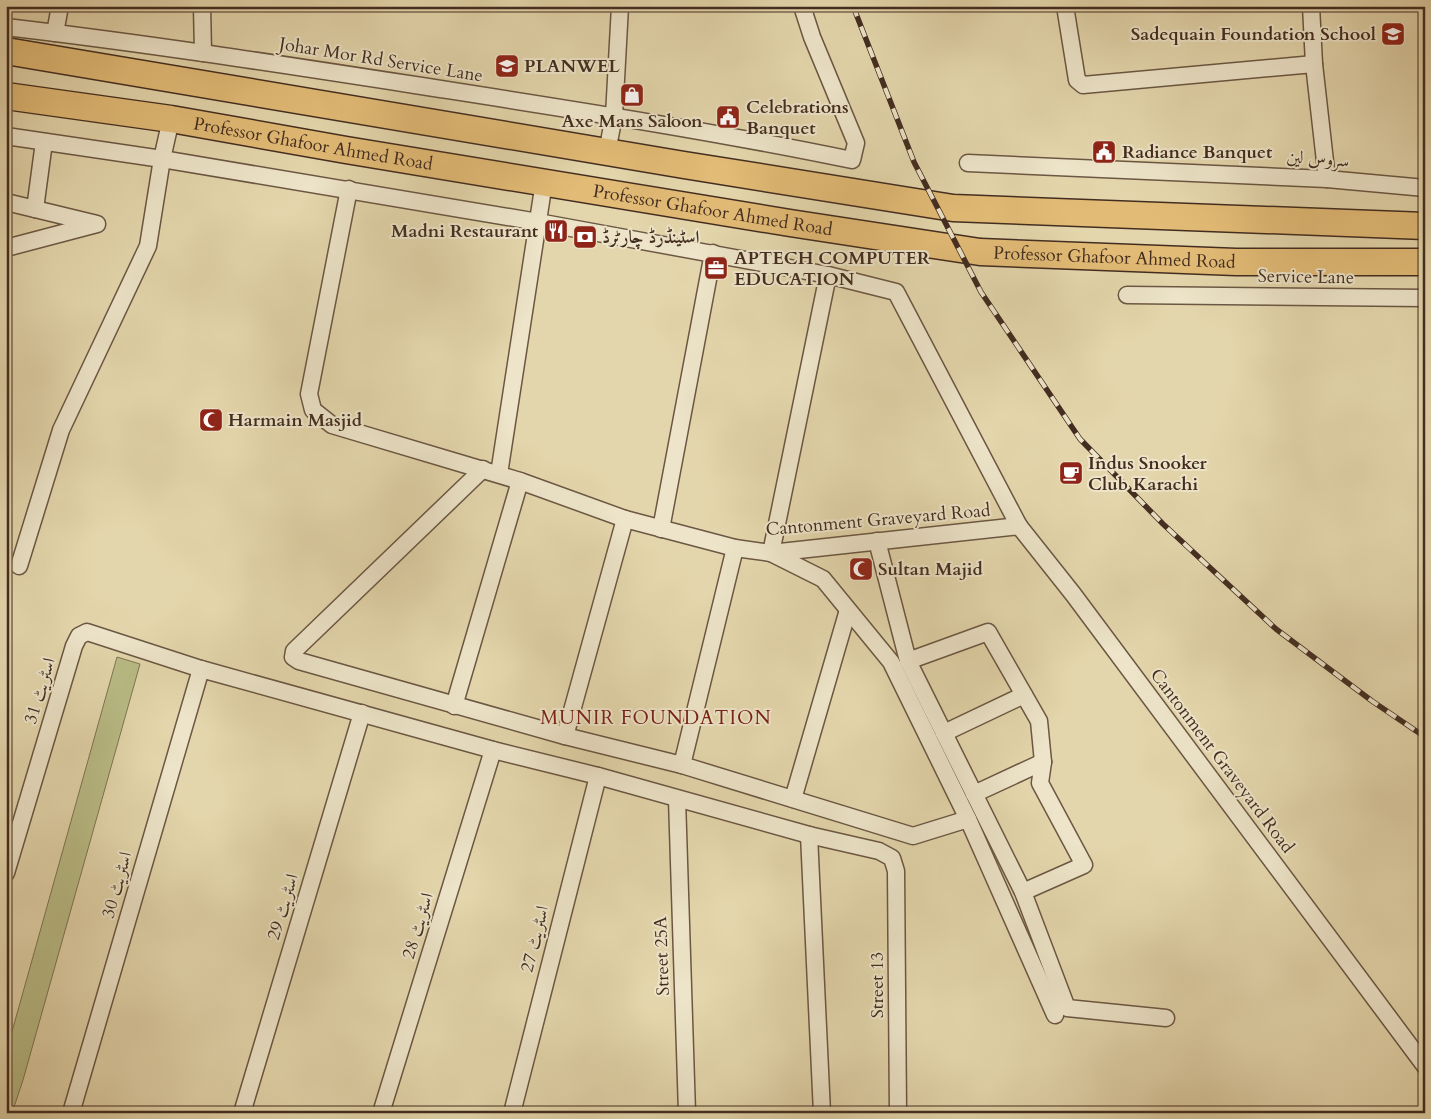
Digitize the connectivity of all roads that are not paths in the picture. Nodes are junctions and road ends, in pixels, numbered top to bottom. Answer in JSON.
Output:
{"nodes":[{"id":1,"x":60,"y":6,"type":"edge"},
{"id":2,"x":202,"y":6,"type":"edge"},
{"id":3,"x":620,"y":6,"type":"edge"},
{"id":4,"x":802,"y":6,"type":"edge"},
{"id":5,"x":1066,"y":6,"type":"edge"},
{"id":6,"x":1311,"y":6,"type":"edge"},
{"id":7,"x":6,"y":27,"type":"edge"},
{"id":8,"x":43,"y":40,"type":"junction"},
{"id":9,"x":6,"y":51,"type":"edge"},
{"id":10,"x":203,"y":53,"type":"junction"},
{"id":11,"x":1314,"y":64,"type":"junction"},
{"id":12,"x":6,"y":96,"type":"edge"},
{"id":13,"x":355,"y":110,"type":"junction"},
{"id":14,"x":614,"y":116,"type":"junction"},
{"id":15,"x":171,"y":119,"type":"junction"},
{"id":16,"x":6,"y":136,"type":"edge"},
{"id":17,"x":44,"y":142,"type":"junction"},
{"id":18,"x":346,"y":150,"type":"junction"},
{"id":19,"x":607,"y":152,"type":"junction"},
{"id":20,"x":162,"y":159,"type":"junction"},
{"id":21,"x":968,"y":163,"type":"dead end"},
{"id":22,"x":1327,"y":179,"type":"junction"},
{"id":23,"x":544,"y":182,"type":"junction"},
{"id":24,"x":1425,"y":188,"type":"edge"},
{"id":25,"x":349,"y":189,"type":"junction"},
{"id":26,"x":6,"y":202,"type":"edge"},
{"id":27,"x":35,"y":209,"type":"junction"},
{"id":28,"x":538,"y":222,"type":"junction"},
{"id":29,"x":1425,"y":226,"type":"edge"},
{"id":30,"x":6,"y":248,"type":"edge"},
{"id":31,"x":713,"y":253,"type":"junction"},
{"id":32,"x":1425,"y":262,"type":"edge"},
{"id":33,"x":828,"y":275,"type":"junction"},
{"id":34,"x":1127,"y":295,"type":"dead end"},
{"id":35,"x":1425,"y":298,"type":"edge"},
{"id":36,"x":483,"y":469,"type":"junction"},
{"id":37,"x":499,"y":474,"type":"junction"},
{"id":38,"x":520,"y":481,"type":"junction"},
{"id":39,"x":625,"y":519,"type":"junction"},
{"id":40,"x":1019,"y":526,"type":"junction"},
{"id":41,"x":661,"y":529,"type":"junction"},
{"id":42,"x":877,"y":542,"type":"junction"},
{"id":43,"x":735,"y":548,"type":"junction"},
{"id":44,"x":771,"y":552,"type":"junction"},
{"id":45,"x":19,"y":566,"type":"dead end"},
{"id":46,"x":848,"y":610,"type":"junction"},
{"id":47,"x":908,"y":661,"type":"junction"},
{"id":48,"x":201,"y":669,"type":"junction"},
{"id":49,"x":1024,"y":695,"type":"junction"},
{"id":50,"x":454,"y":706,"type":"junction"},
{"id":51,"x":362,"y":713,"type":"junction"},
{"id":52,"x":944,"y":733,"type":"junction"},
{"id":53,"x":565,"y":736,"type":"junction"},
{"id":54,"x":493,"y":750,"type":"junction"},
{"id":55,"x":1043,"y":762,"type":"junction"},
{"id":56,"x":682,"y":765,"type":"junction"},
{"id":57,"x":598,"y":776,"type":"junction"},
{"id":58,"x":974,"y":794,"type":"junction"},
{"id":59,"x":677,"y":799,"type":"junction"},
{"id":60,"x":793,"y":799,"type":"junction"},
{"id":61,"x":968,"y":819,"type":"junction"},
{"id":62,"x":809,"y":836,"type":"junction"},
{"id":63,"x":6,"y":873,"type":"edge"},
{"id":64,"x":1023,"y":892,"type":"junction"},
{"id":65,"x":1055,"y":1015,"type":"dead end"},
{"id":66,"x":1166,"y":1018,"type":"dead end"},
{"id":67,"x":1425,"y":1066,"type":"edge"},
{"id":68,"x":70,"y":1113,"type":"edge"},
{"id":69,"x":242,"y":1113,"type":"edge"},
{"id":70,"x":381,"y":1113,"type":"edge"},
{"id":71,"x":512,"y":1113,"type":"edge"},
{"id":72,"x":687,"y":1113,"type":"edge"},
{"id":73,"x":822,"y":1113,"type":"edge"},
{"id":74,"x":898,"y":1113,"type":"edge"}],
"edges":[{"from":1,"to":8,"type":"street"},
{"from":2,"to":10,"type":"street"},
{"from":3,"to":14,"type":"street"},
{"from":4,"to":14,"type":"street","name":"Johar Mor Rd Service Lane"},
{"from":5,"to":11,"type":"street"},
{"from":6,"to":11,"type":"street"},
{"from":7,"to":8,"type":"street","name":"Johar Mor Rd Service Lane"},
{"from":8,"to":9,"type":"main road"},
{"from":8,"to":10,"type":"street","name":"Johar Mor Rd Service Lane"},
{"from":8,"to":13,"type":"main road"},
{"from":10,"to":14,"type":"street","name":"Johar Mor Rd Service Lane"},
{"from":11,"to":22,"type":"street"},
{"from":12,"to":15,"type":"main road","name":"Professor Ghafoor Ahmed Road"},
{"from":13,"to":18,"type":"main road"},
{"from":13,"to":19,"type":"main road"},
{"from":14,"to":19,"type":"street"},
{"from":15,"to":18,"type":"main road","name":"Professor Ghafoor Ahmed Road"},
{"from":15,"to":20,"type":"street"},
{"from":16,"to":17,"type":"street"},
{"from":17,"to":20,"type":"street"},
{"from":17,"to":27,"type":"street"},
{"from":18,"to":23,"type":"main road","name":"Professor Ghafoor Ahmed Road"},
{"from":19,"to":29,"type":"main road"},
{"from":20,"to":25,"type":"street"},
{"from":20,"to":45,"type":"street"},
{"from":21,"to":22,"type":"street","name":"سروس لین"},
{"from":22,"to":24,"type":"street","name":"سروس لین"},
{"from":23,"to":28,"type":"street"},
{"from":23,"to":32,"type":"main road","name":"Professor Ghafoor Ahmed Road"},
{"from":25,"to":28,"type":"street"},
{"from":25,"to":36,"type":"street","name":"Cantonment Graveyard Road"},
{"from":26,"to":27,"type":"street"},
{"from":27,"to":30,"type":"street"},
{"from":28,"to":31,"type":"street"},
{"from":28,"to":37,"type":"street"},
{"from":31,"to":33,"type":"street"},
{"from":31,"to":41,"type":"street"},
{"from":33,"to":40,"type":"street"},
{"from":33,"to":44,"type":"street"},
{"from":34,"to":35,"type":"street","name":"Service Lane"},
{"from":36,"to":37,"type":"street","name":"Cantonment Graveyard Road"},
{"from":36,"to":50,"type":"street"},
{"from":37,"to":38,"type":"street","name":"Cantonment Graveyard Road"},
{"from":38,"to":39,"type":"street","name":"Cantonment Graveyard Road"},
{"from":38,"to":50,"type":"street"},
{"from":39,"to":41,"type":"street","name":"Cantonment Graveyard Road"},
{"from":39,"to":53,"type":"street"},
{"from":40,"to":42,"type":"street","name":"Cantonment Graveyard Road"},
{"from":40,"to":67,"type":"street","name":"Cantonment Graveyard Road"},
{"from":41,"to":43,"type":"street","name":"Cantonment Graveyard Road"},
{"from":42,"to":44,"type":"street","name":"Cantonment Graveyard Road"},
{"from":42,"to":47,"type":"street"},
{"from":43,"to":44,"type":"street","name":"Cantonment Graveyard Road"},
{"from":43,"to":56,"type":"street"},
{"from":44,"to":46,"type":"street"},
{"from":46,"to":60,"type":"street"},
{"from":46,"to":61,"type":"street"},
{"from":47,"to":49,"type":"street"},
{"from":47,"to":52,"type":"street"},
{"from":48,"to":51,"type":"street"},
{"from":48,"to":63,"type":"street","name":"اسٹریٹ 31"},
{"from":48,"to":68,"type":"street","name":"اسٹریٹ 30"},
{"from":49,"to":52,"type":"street"},
{"from":49,"to":55,"type":"street"},
{"from":50,"to":53,"type":"street"},
{"from":51,"to":54,"type":"street"},
{"from":51,"to":69,"type":"street","name":"اسٹریٹ 29"},
{"from":52,"to":58,"type":"street"},
{"from":53,"to":56,"type":"street"},
{"from":54,"to":57,"type":"street"},
{"from":54,"to":70,"type":"street","name":"اسٹریٹ 28"},
{"from":55,"to":58,"type":"street"},
{"from":55,"to":64,"type":"street"},
{"from":56,"to":60,"type":"street"},
{"from":57,"to":59,"type":"street"},
{"from":57,"to":71,"type":"street","name":"اسٹریٹ 27"},
{"from":58,"to":64,"type":"street"},
{"from":59,"to":62,"type":"street"},
{"from":59,"to":72,"type":"street","name":"Street 25A"},
{"from":60,"to":61,"type":"street"},
{"from":61,"to":65,"type":"street"},
{"from":62,"to":73,"type":"street"},
{"from":62,"to":74,"type":"street","name":"Street 13"},
{"from":64,"to":66,"type":"street"}]}
